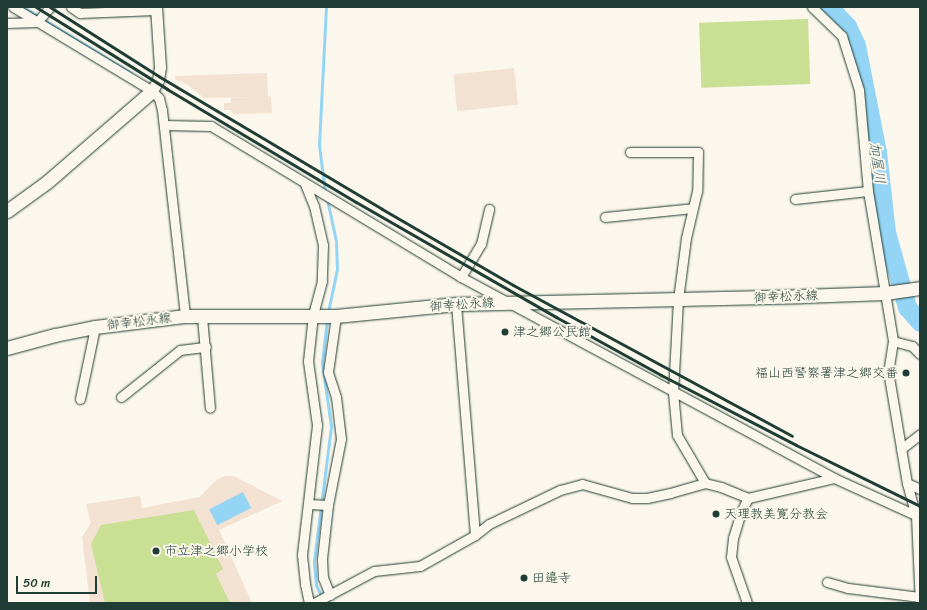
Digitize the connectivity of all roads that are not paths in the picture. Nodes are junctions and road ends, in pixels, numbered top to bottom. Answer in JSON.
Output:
{"nodes":[{"id":1,"x":13,"y":7,"type":"edge"},
{"id":2,"x":50,"y":7,"type":"edge"},
{"id":3,"x":71,"y":7,"type":"edge"},
{"id":4,"x":812,"y":7,"type":"edge"},
{"id":5,"x":156,"y":9,"type":"edge"},
{"id":6,"x":41,"y":19,"type":"junction"},
{"id":7,"x":7,"y":23,"type":"edge"},
{"id":8,"x":152,"y":91,"type":"junction"},
{"id":9,"x":164,"y":125,"type":"junction"},
{"id":10,"x":630,"y":152,"type":"dead end"},
{"id":11,"x":305,"y":184,"type":"junction"},
{"id":12,"x":868,"y":191,"type":"junction"},
{"id":13,"x":795,"y":199,"type":"dead end"},
{"id":14,"x":489,"y":208,"type":"dead end"},
{"id":15,"x":693,"y":208,"type":"junction"},
{"id":16,"x":7,"y":211,"type":"edge"},
{"id":17,"x":605,"y":217,"type":"dead end"},
{"id":18,"x":461,"y":277,"type":"junction"},
{"id":19,"x":915,"y":289,"type":"edge"},
{"id":20,"x":890,"y":292,"type":"junction"},
{"id":21,"x":678,"y":300,"type":"junction"},
{"id":22,"x":508,"y":302,"type":"junction"},
{"id":23,"x":456,"y":304,"type":"junction"},
{"id":24,"x":185,"y":316,"type":"junction"},
{"id":25,"x":325,"y":316,"type":"junction"},
{"id":26,"x":202,"y":317,"type":"junction"},
{"id":27,"x":95,"y":327,"type":"junction"},
{"id":28,"x":893,"y":341,"type":"junction"},
{"id":29,"x":206,"y":347,"type":"junction"},
{"id":30,"x":7,"y":348,"type":"edge"},
{"id":31,"x":920,"y":354,"type":"edge"},
{"id":32,"x":673,"y":392,"type":"junction"},
{"id":33,"x":121,"y":397,"type":"dead end"},
{"id":34,"x":80,"y":399,"type":"dead end"},
{"id":35,"x":210,"y":408,"type":"dead end"},
{"id":36,"x":920,"y":434,"type":"edge"},
{"id":37,"x":901,"y":449,"type":"junction"},
{"id":38,"x":834,"y":478,"type":"junction"},
{"id":39,"x":705,"y":483,"type":"junction"},
{"id":40,"x":907,"y":483,"type":"junction"},
{"id":41,"x":920,"y":489,"type":"edge"},
{"id":42,"x":748,"y":498,"type":"junction"},
{"id":43,"x":308,"y":504,"type":"junction"},
{"id":44,"x":328,"y":506,"type":"junction"},
{"id":45,"x":918,"y":517,"type":"edge"},
{"id":46,"x":475,"y":534,"type":"junction"},
{"id":47,"x":827,"y":582,"type":"dead end"},
{"id":48,"x":330,"y":594,"type":"junction"},
{"id":49,"x":919,"y":600,"type":"edge"},
{"id":50,"x":309,"y":603,"type":"edge"},
{"id":51,"x":314,"y":603,"type":"edge"},
{"id":52,"x":747,"y":603,"type":"edge"}],
"edges":[{"from":1,"to":6,"type":"street"},
{"from":2,"to":6,"type":"street"},
{"from":3,"to":5,"type":"street"},
{"from":4,"to":12,"type":"street"},
{"from":5,"to":8,"type":"street"},
{"from":6,"to":7,"type":"street"},
{"from":6,"to":8,"type":"street"},
{"from":8,"to":9,"type":"street"},
{"from":8,"to":16,"type":"main road"},
{"from":9,"to":11,"type":"street"},
{"from":9,"to":24,"type":"street"},
{"from":10,"to":15,"type":"street"},
{"from":11,"to":18,"type":"street"},
{"from":11,"to":25,"type":"street"},
{"from":12,"to":13,"type":"street"},
{"from":12,"to":20,"type":"street"},
{"from":14,"to":18,"type":"street"},
{"from":15,"to":17,"type":"street"},
{"from":15,"to":21,"type":"street"},
{"from":18,"to":22,"type":"street"},
{"from":19,"to":20,"type":"main road","name":"御幸松永線"},
{"from":20,"to":21,"type":"main road","name":"御幸松永線"},
{"from":20,"to":28,"type":"street"},
{"from":21,"to":22,"type":"main road","name":"御幸松永線"},
{"from":21,"to":32,"type":"street"},
{"from":22,"to":23,"type":"main road","name":"御幸松永線"},
{"from":22,"to":32,"type":"street"},
{"from":23,"to":25,"type":"main road","name":"御幸松永線"},
{"from":23,"to":46,"type":"street"},
{"from":24,"to":26,"type":"main road","name":"御幸松永線"},
{"from":24,"to":27,"type":"main road","name":"御幸松永線"},
{"from":25,"to":26,"type":"main road","name":"御幸松永線"},
{"from":25,"to":43,"type":"street"},
{"from":25,"to":44,"type":"street"},
{"from":26,"to":29,"type":"street"},
{"from":27,"to":30,"type":"main road","name":"御幸松永線"},
{"from":27,"to":34,"type":"street"},
{"from":28,"to":31,"type":"street"},
{"from":28,"to":37,"type":"street"},
{"from":29,"to":33,"type":"street"},
{"from":29,"to":35,"type":"street"},
{"from":32,"to":38,"type":"street"},
{"from":32,"to":39,"type":"street"},
{"from":36,"to":37,"type":"street"},
{"from":37,"to":40,"type":"street"},
{"from":38,"to":42,"type":"street"},
{"from":38,"to":45,"type":"street"},
{"from":39,"to":42,"type":"street"},
{"from":39,"to":46,"type":"street"},
{"from":40,"to":41,"type":"street"},
{"from":40,"to":45,"type":"street"},
{"from":42,"to":52,"type":"street"},
{"from":43,"to":44,"type":"street"},
{"from":43,"to":50,"type":"street"},
{"from":44,"to":48,"type":"street"},
{"from":45,"to":49,"type":"street"},
{"from":46,"to":48,"type":"street"},
{"from":47,"to":49,"type":"street"},
{"from":48,"to":51,"type":"street"}]}
